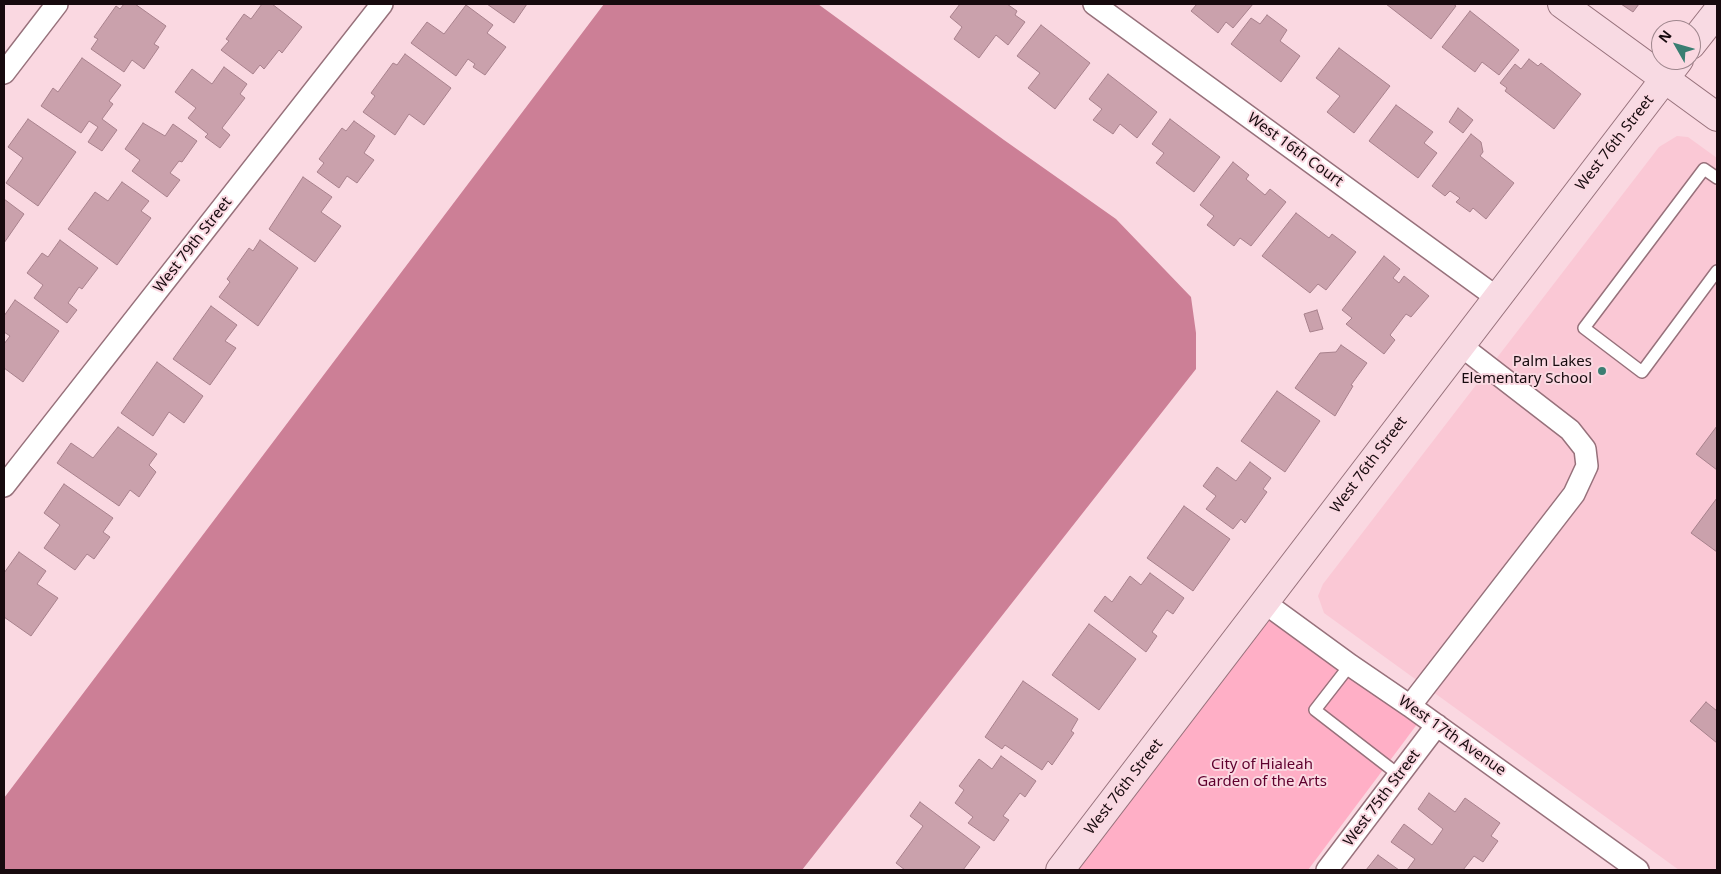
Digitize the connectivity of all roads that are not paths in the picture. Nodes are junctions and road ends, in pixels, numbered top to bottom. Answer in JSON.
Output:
{"nodes":[{"id":1,"x":57,"y":4,"type":"edge"},
{"id":2,"x":382,"y":4,"type":"edge"},
{"id":3,"x":1094,"y":4,"type":"edge"},
{"id":4,"x":1562,"y":4,"type":"edge"},
{"id":5,"x":1717,"y":12,"type":"edge"},
{"id":6,"x":1701,"y":32,"type":"edge"},
{"id":7,"x":1651,"y":57,"type":"edge"},
{"id":8,"x":1670,"y":70,"type":"edge"},
{"id":9,"x":1672,"y":70,"type":"edge"},
{"id":10,"x":4,"y":73,"type":"edge"},
{"id":11,"x":1717,"y":117,"type":"edge"},
{"id":12,"x":1717,"y":178,"type":"edge"},
{"id":13,"x":1717,"y":270,"type":"edge"},
{"id":14,"x":1496,"y":296,"type":"junction"},
{"id":15,"x":1460,"y":345,"type":"junction"},
{"id":16,"x":4,"y":486,"type":"edge"},
{"id":17,"x":1266,"y":603,"type":"junction"},
{"id":18,"x":1350,"y":666,"type":"junction"},
{"id":19,"x":1410,"y":706,"type":"junction"},
{"id":20,"x":1437,"y":725,"type":"junction"},
{"id":21,"x":1399,"y":775,"type":"junction"},
{"id":22,"x":1060,"y":870,"type":"edge"},
{"id":23,"x":1327,"y":870,"type":"edge"},
{"id":24,"x":1638,"y":870,"type":"edge"}],
"edges":[{"from":1,"to":10,"type":"street"},
{"from":2,"to":16,"type":"street","name":"West 79th Street"},
{"from":3,"to":14,"type":"street","name":"West 16th Court"},
{"from":4,"to":7,"type":"street"},
{"from":5,"to":6,"type":"street"},
{"from":8,"to":14,"type":"street","name":"West 76th Street"},
{"from":9,"to":11,"type":"street"},
{"from":12,"to":13,"type":"lane"},
{"from":14,"to":15,"type":"street","name":"West 76th Street"},
{"from":15,"to":17,"type":"street","name":"West 76th Street"},
{"from":15,"to":19,"type":"street"},
{"from":17,"to":18,"type":"street","name":"West 17th Avenue"},
{"from":17,"to":22,"type":"street","name":"West 76th Street"},
{"from":18,"to":19,"type":"street","name":"West 17th Avenue"},
{"from":18,"to":21,"type":"lane"},
{"from":19,"to":20,"type":"street","name":"West 17th Avenue"},
{"from":20,"to":21,"type":"street","name":"West 75th Street"},
{"from":20,"to":24,"type":"street","name":"West 17th Avenue"},
{"from":21,"to":23,"type":"street","name":"West 75th Street"}]}
